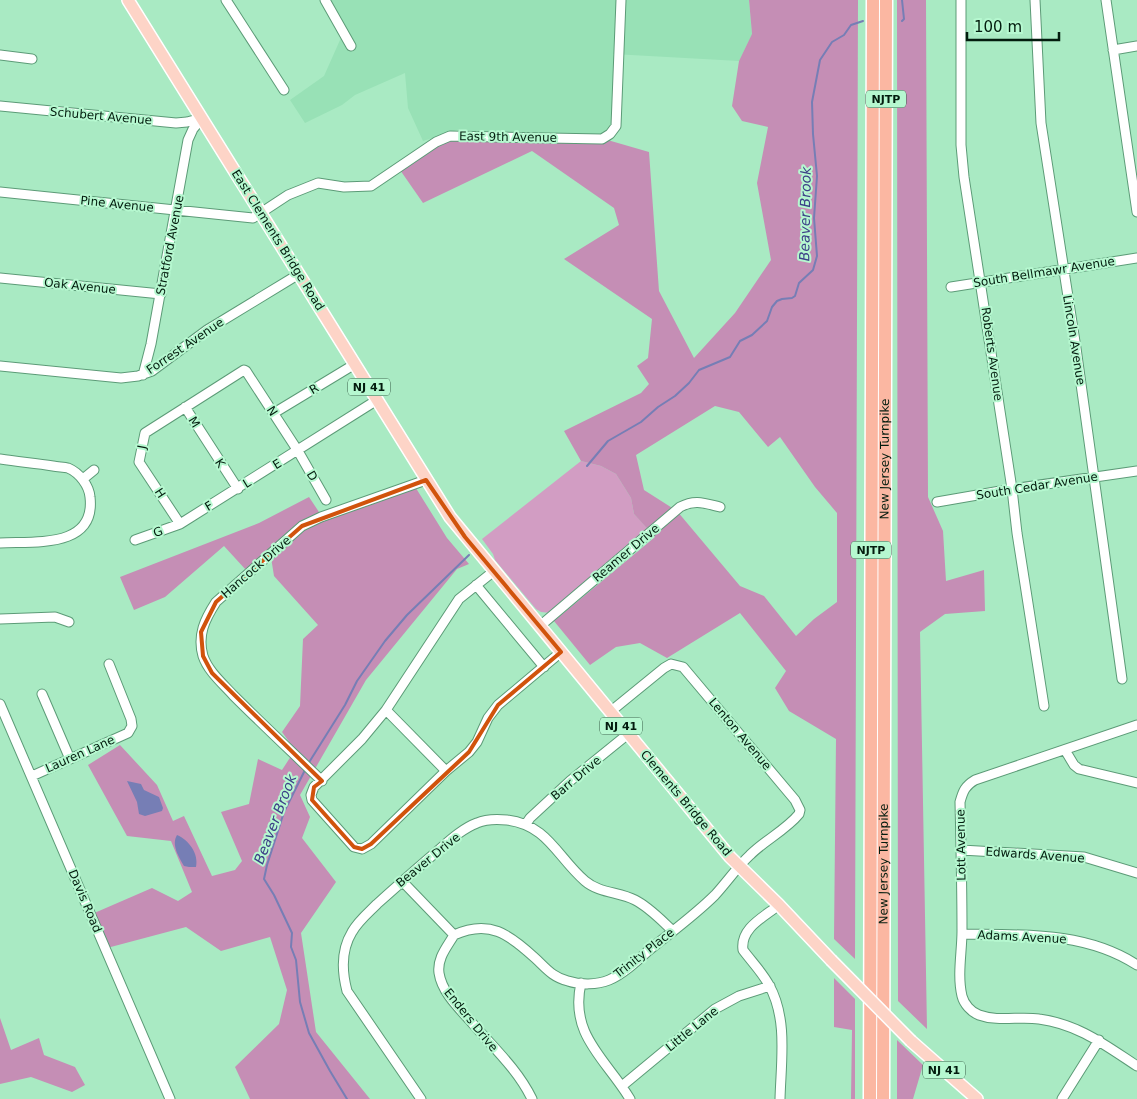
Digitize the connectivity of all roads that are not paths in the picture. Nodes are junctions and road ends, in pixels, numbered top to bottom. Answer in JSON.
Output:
{"nodes":[{"id":1,"x":128,"y":0,"type":"edge"},
{"id":2,"x":226,"y":0,"type":"edge"},
{"id":3,"x":326,"y":0,"type":"edge"},
{"id":4,"x":621,"y":0,"type":"edge"},
{"id":5,"x":873,"y":0,"type":"edge"},
{"id":6,"x":886,"y":0,"type":"edge"},
{"id":7,"x":961,"y":0,"type":"edge"},
{"id":8,"x":1035,"y":0,"type":"edge"},
{"id":9,"x":1106,"y":0,"type":"edge"},
{"id":10,"x":351,"y":46,"type":"dead end"},
{"id":11,"x":1137,"y":46,"type":"edge"},
{"id":12,"x":1113,"y":50,"type":"junction"},
{"id":13,"x":0,"y":55,"type":"edge"},
{"id":14,"x":32,"y":60,"type":"dead end"},
{"id":15,"x":284,"y":90,"type":"dead end"},
{"id":16,"x":0,"y":106,"type":"edge"},
{"id":17,"x":202,"y":118,"type":"junction"},
{"id":18,"x":0,"y":192,"type":"edge"},
{"id":19,"x":177,"y":210,"type":"junction"},
{"id":20,"x":1137,"y":212,"type":"edge"},
{"id":21,"x":262,"y":214,"type":"junction"},
{"id":22,"x":1137,"y":258,"type":"edge"},
{"id":23,"x":1063,"y":269,"type":"junction"},
{"id":24,"x":299,"y":274,"type":"junction"},
{"id":25,"x":0,"y":278,"type":"edge"},
{"id":26,"x":982,"y":282,"type":"junction"},
{"id":27,"x":951,"y":287,"type":"dead end"},
{"id":28,"x":160,"y":294,"type":"junction"},
{"id":29,"x":355,"y":364,"type":"junction"},
{"id":30,"x":0,"y":366,"type":"edge"},
{"id":31,"x":142,"y":375,"type":"junction"},
{"id":32,"x":377,"y":400,"type":"junction"},
{"id":33,"x":185,"y":407,"type":"junction"},
{"id":34,"x":274,"y":413,"type":"junction"},
{"id":35,"x":203,"y":437,"type":"joint"},
{"id":36,"x":298,"y":452,"type":"junction"},
{"id":37,"x":0,"y":460,"type":"edge"},
{"id":38,"x":140,"y":462,"type":"joint"},
{"id":39,"x":94,"y":470,"type":"dead end"},
{"id":40,"x":1137,"y":471,"type":"edge"},
{"id":41,"x":256,"y":477,"type":"joint"},
{"id":42,"x":1094,"y":477,"type":"junction"},
{"id":43,"x":82,"y":478,"type":"junction"},
{"id":44,"x":426,"y":480,"type":"junction"},
{"id":45,"x":238,"y":489,"type":"junction"},
{"id":46,"x":1012,"y":489,"type":"junction"},
{"id":47,"x":326,"y":500,"type":"dead end"},
{"id":48,"x":938,"y":502,"type":"dead end"},
{"id":49,"x":720,"y":507,"type":"dead end"},
{"id":50,"x":180,"y":524,"type":"junction"},
{"id":51,"x":135,"y":540,"type":"dead end"},
{"id":52,"x":0,"y":543,"type":"edge"},
{"id":53,"x":494,"y":571,"type":"junction"},
{"id":54,"x":476,"y":585,"type":"junction"},
{"id":55,"x":0,"y":619,"type":"edge"},
{"id":56,"x":69,"y":622,"type":"dead end"},
{"id":57,"x":540,"y":626,"type":"junction"},
{"id":58,"x":561,"y":652,"type":"junction"},
{"id":59,"x":109,"y":664,"type":"dead end"},
{"id":60,"x":544,"y":667,"type":"junction"},
{"id":61,"x":1122,"y":679,"type":"dead end"},
{"id":62,"x":42,"y":694,"type":"dead end"},
{"id":63,"x":0,"y":704,"type":"edge"},
{"id":64,"x":1044,"y":706,"type":"dead end"},
{"id":65,"x":386,"y":710,"type":"junction"},
{"id":66,"x":610,"y":712,"type":"junction"},
{"id":67,"x":1137,"y":725,"type":"edge"},
{"id":68,"x":628,"y":734,"type":"junction"},
{"id":69,"x":1065,"y":750,"type":"junction"},
{"id":70,"x":70,"y":759,"type":"junction"},
{"id":71,"x":446,"y":771,"type":"junction"},
{"id":72,"x":32,"y":776,"type":"junction"},
{"id":73,"x":322,"y":781,"type":"junction"},
{"id":74,"x":1137,"y":783,"type":"edge"},
{"id":75,"x":800,"y":810,"type":"joint"},
{"id":76,"x":526,"y":824,"type":"junction"},
{"id":77,"x":961,"y":850,"type":"junction"},
{"id":78,"x":740,"y":866,"type":"junction"},
{"id":79,"x":1137,"y":873,"type":"edge"},
{"id":80,"x":402,"y":881,"type":"junction"},
{"id":81,"x":779,"y":905,"type":"junction"},
{"id":82,"x":673,"y":930,"type":"junction"},
{"id":83,"x":962,"y":934,"type":"junction"},
{"id":84,"x":454,"y":935,"type":"junction"},
{"id":85,"x":1137,"y":965,"type":"edge"},
{"id":86,"x":581,"y":983,"type":"junction"},
{"id":87,"x":770,"y":986,"type":"junction"},
{"id":88,"x":1099,"y":1040,"type":"junction"},
{"id":89,"x":1137,"y":1066,"type":"edge"},
{"id":90,"x":622,"y":1086,"type":"junction"},
{"id":91,"x":170,"y":1099,"type":"edge"},
{"id":92,"x":421,"y":1099,"type":"edge"},
{"id":93,"x":532,"y":1099,"type":"edge"},
{"id":94,"x":630,"y":1099,"type":"edge"},
{"id":95,"x":780,"y":1099,"type":"edge"},
{"id":96,"x":870,"y":1099,"type":"edge"},
{"id":97,"x":883,"y":1099,"type":"edge"},
{"id":98,"x":976,"y":1099,"type":"edge"},
{"id":99,"x":1062,"y":1099,"type":"edge"}],
"edges":[{"from":1,"to":17,"type":"main road","name":"East Clements Bridge Road","number":"NJ 41"},
{"from":2,"to":15,"type":"street"},
{"from":3,"to":10,"type":"street"},
{"from":4,"to":21,"type":"street","name":"East 9th Avenue"},
{"from":5,"to":96,"type":"highway","name":"New Jersey Turnpike","number":"NJTP"},
{"from":6,"to":97,"type":"highway","name":"New Jersey Turnpike","number":"NJTP"},
{"from":7,"to":26,"type":"street","name":"Roberts Avenue"},
{"from":8,"to":23,"type":"street","name":"Lincoln Avenue"},
{"from":9,"to":12,"type":"street"},
{"from":11,"to":12,"type":"street"},
{"from":12,"to":20,"type":"street"},
{"from":13,"to":14,"type":"street"},
{"from":16,"to":17,"type":"street","name":"Schubert Avenue"},
{"from":17,"to":19,"type":"street","name":"Stratford Avenue"},
{"from":17,"to":21,"type":"main road","name":"East Clements Bridge Road","number":"NJ 41"},
{"from":18,"to":19,"type":"street","name":"Pine Avenue"},
{"from":19,"to":21,"type":"street","name":"Pine Avenue"},
{"from":19,"to":28,"type":"street","name":"Stratford Avenue"},
{"from":21,"to":24,"type":"main road","name":"East Clements Bridge Road","number":"NJ 41"},
{"from":22,"to":23,"type":"street","name":"South Bellmawr Avenue"},
{"from":23,"to":26,"type":"street","name":"South Bellmawr Avenue"},
{"from":23,"to":42,"type":"street","name":"Lincoln Avenue"},
{"from":24,"to":29,"type":"main road","name":"East Clements Bridge Road","number":"NJ 41"},
{"from":24,"to":31,"type":"street","name":"Forrest Avenue"},
{"from":25,"to":28,"type":"street","name":"Oak Avenue"},
{"from":26,"to":27,"type":"street","name":"South Bellmawr Avenue"},
{"from":26,"to":46,"type":"street","name":"Roberts Avenue"},
{"from":28,"to":31,"type":"street","name":"Stratford Avenue"},
{"from":29,"to":32,"type":"main road","name":"East Clements Bridge Road","number":"NJ 41"},
{"from":29,"to":34,"type":"street","name":"R"},
{"from":30,"to":31,"type":"street","name":"Forrest Avenue"},
{"from":32,"to":36,"type":"street"},
{"from":32,"to":44,"type":"main road","name":"East Clements Bridge Road","number":"NJ 41"},
{"from":33,"to":34,"type":"street","name":"N"},
{"from":33,"to":35,"type":"street","name":"M"},
{"from":33,"to":38,"type":"street","name":"J"},
{"from":34,"to":36,"type":"street","name":"N"},
{"from":35,"to":45,"type":"street","name":"K"},
{"from":36,"to":41,"type":"street","name":"E"},
{"from":36,"to":47,"type":"street","name":"D"},
{"from":37,"to":43,"type":"street"},
{"from":38,"to":50,"type":"street","name":"H"},
{"from":39,"to":43,"type":"street"},
{"from":40,"to":42,"type":"street","name":"South Cedar Avenue"},
{"from":41,"to":45,"type":"street","name":"L"},
{"from":42,"to":46,"type":"street","name":"South Cedar Avenue"},
{"from":42,"to":61,"type":"street","name":"Lincoln Avenue"},
{"from":43,"to":52,"type":"street"},
{"from":44,"to":53,"type":"main road","name":"Clements Bridge Road","number":"NJ 41"},
{"from":44,"to":73,"type":"street","name":"Hancock Drive"},
{"from":45,"to":50,"type":"street","name":"F"},
{"from":46,"to":48,"type":"street","name":"South Cedar Avenue"},
{"from":46,"to":64,"type":"street","name":"Roberts Avenue"},
{"from":49,"to":57,"type":"street","name":"Reamer Drive"},
{"from":50,"to":51,"type":"street","name":"G"},
{"from":53,"to":54,"type":"street"},
{"from":53,"to":57,"type":"main road","name":"Clements Bridge Road","number":"NJ 41"},
{"from":54,"to":60,"type":"street"},
{"from":54,"to":65,"type":"street"},
{"from":55,"to":56,"type":"street"},
{"from":57,"to":58,"type":"main road","name":"Clements Bridge Road","number":"NJ 41"},
{"from":58,"to":60,"type":"street"},
{"from":58,"to":66,"type":"main road","name":"Clements Bridge Road","number":"NJ 41"},
{"from":59,"to":70,"type":"street","name":"Lauren Lane"},
{"from":60,"to":71,"type":"street"},
{"from":62,"to":70,"type":"street"},
{"from":63,"to":72,"type":"street","name":"Davis Road"},
{"from":65,"to":71,"type":"street"},
{"from":65,"to":73,"type":"street"},
{"from":66,"to":68,"type":"main road","name":"Clements Bridge Road","number":"NJ 41"},
{"from":66,"to":75,"type":"street","name":"Lenton Avenue"},
{"from":67,"to":69,"type":"street","name":"Lott Avenue"},
{"from":68,"to":76,"type":"street","name":"Barr Drive"},
{"from":68,"to":78,"type":"main road","name":"Clements Bridge Road","number":"NJ 41"},
{"from":69,"to":74,"type":"street"},
{"from":69,"to":77,"type":"street","name":"Lott Avenue"},
{"from":70,"to":72,"type":"street","name":"Lauren Lane"},
{"from":71,"to":73,"type":"street"},
{"from":72,"to":91,"type":"street","name":"Davis Road"},
{"from":75,"to":78,"type":"street","name":"Trinity Place"},
{"from":76,"to":80,"type":"street","name":"Beaver Drive"},
{"from":76,"to":82,"type":"street","name":"Beaver Drive"},
{"from":77,"to":79,"type":"street","name":"Edwards Avenue"},
{"from":77,"to":83,"type":"street","name":"Lott Avenue"},
{"from":78,"to":81,"type":"main road","name":"Clements Bridge Road","number":"NJ 41"},
{"from":78,"to":82,"type":"street","name":"Trinity Place"},
{"from":80,"to":84,"type":"street"},
{"from":80,"to":92,"type":"street","name":"Beaver Drive"},
{"from":81,"to":87,"type":"street"},
{"from":81,"to":98,"type":"main road","name":"Clements Bridge Road","number":"NJ 41","bridge":true},
{"from":82,"to":86,"type":"street","name":"Trinity Place"},
{"from":83,"to":85,"type":"street","name":"Adams Avenue"},
{"from":83,"to":88,"type":"street","name":"Lott Avenue"},
{"from":84,"to":86,"type":"street","name":"Trinity Place"},
{"from":84,"to":93,"type":"street","name":"Enders Drive"},
{"from":86,"to":90,"type":"street"},
{"from":87,"to":90,"type":"street","name":"Little Lane"},
{"from":87,"to":95,"type":"street"},
{"from":88,"to":89,"type":"street"},
{"from":88,"to":99,"type":"street"},
{"from":90,"to":94,"type":"street"}]}
